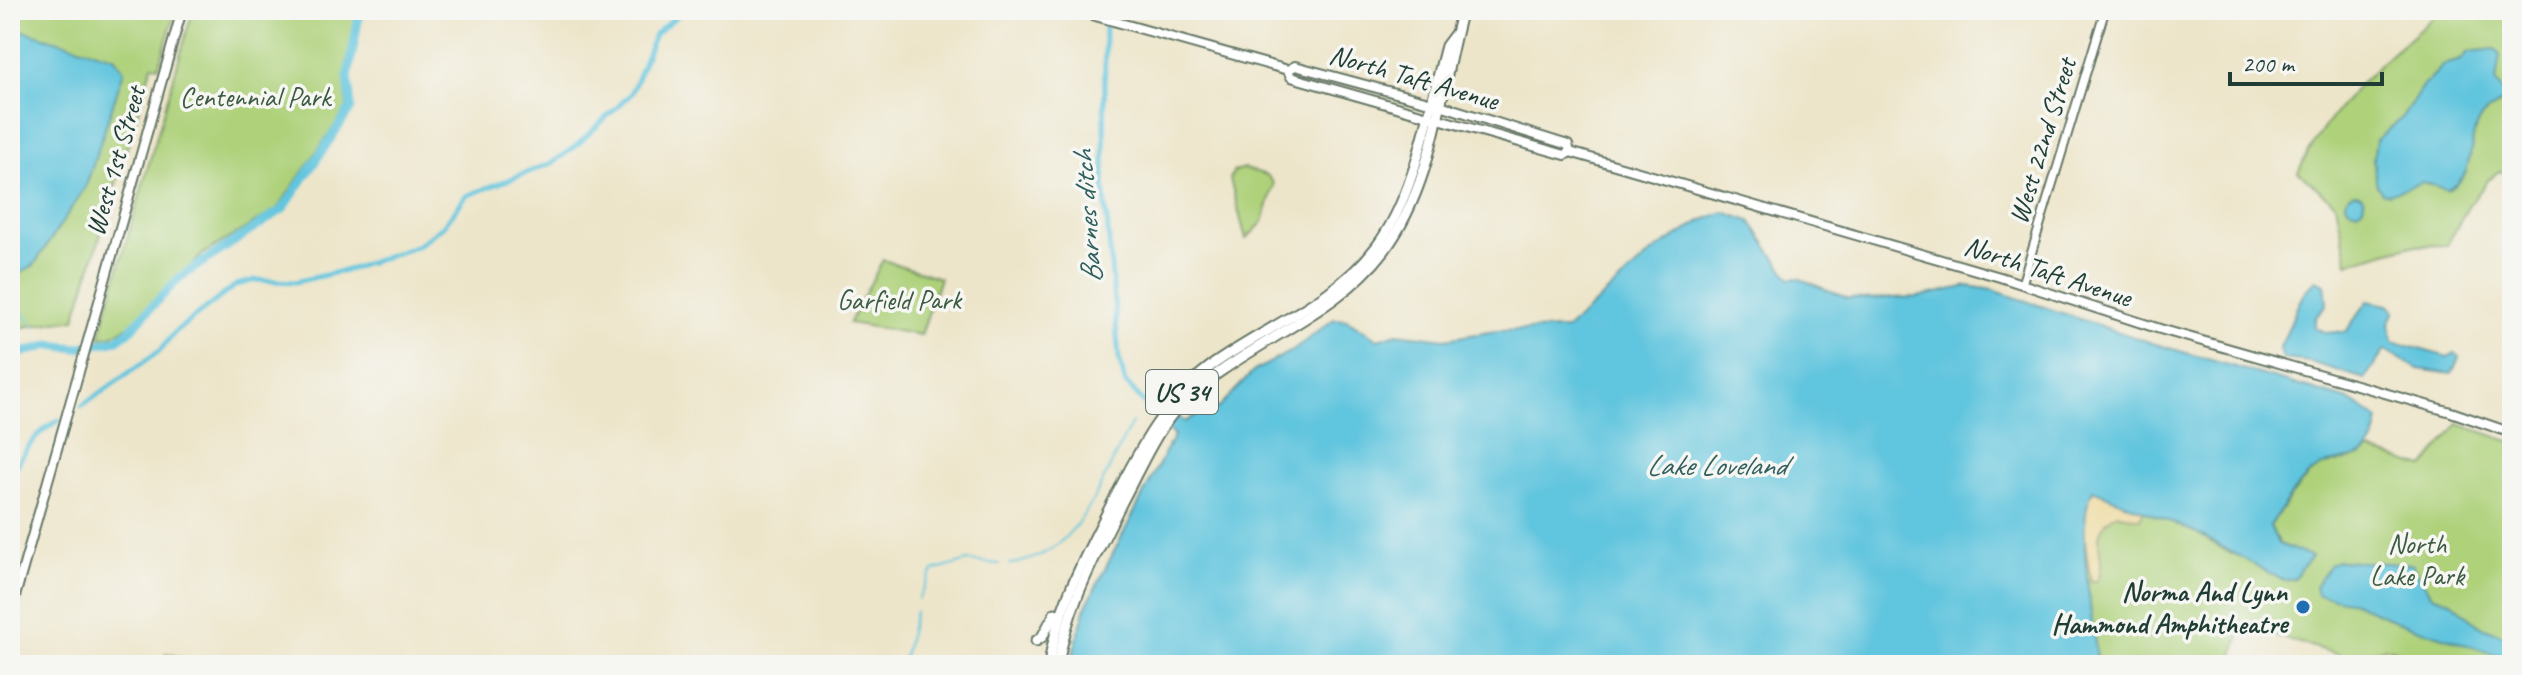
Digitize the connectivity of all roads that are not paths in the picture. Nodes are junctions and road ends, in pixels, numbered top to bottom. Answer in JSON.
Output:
{"nodes":[{"id":1,"x":182,"y":10,"type":"edge"},
{"id":2,"x":1074,"y":10,"type":"edge"},
{"id":3,"x":1462,"y":10,"type":"edge"},
{"id":4,"x":2105,"y":10,"type":"edge"},
{"id":5,"x":1288,"y":70,"type":"junction"},
{"id":6,"x":1435,"y":104,"type":"junction"},
{"id":7,"x":1432,"y":116,"type":"junction"},
{"id":8,"x":1570,"y":152,"type":"junction"},
{"id":9,"x":2022,"y":284,"type":"junction"},
{"id":10,"x":2512,"y":433,"type":"edge"},
{"id":11,"x":1062,"y":605,"type":"junction"},
{"id":12,"x":10,"y":614,"type":"edge"},
{"id":13,"x":1036,"y":641,"type":"dead end"},
{"id":14,"x":1049,"y":665,"type":"edge"},
{"id":15,"x":1058,"y":665,"type":"edge"}],
"edges":[{"from":1,"to":12,"type":"main road","name":"West 1st Street"},
{"from":2,"to":5,"type":"main road","name":"North Taft Avenue"},
{"from":3,"to":6,"type":"highway","number":"US 34"},
{"from":4,"to":9,"type":"street","name":"West 22nd Street"},
{"from":5,"to":6,"type":"main road","name":"North Taft Avenue"},
{"from":5,"to":7,"type":"main road","name":"North Taft Avenue"},
{"from":6,"to":7,"type":"highway","number":"US 34"},
{"from":6,"to":8,"type":"main road","name":"North Taft Avenue"},
{"from":7,"to":8,"type":"main road","name":"North Taft Avenue"},
{"from":7,"to":11,"type":"highway","number":"US 34"},
{"from":7,"to":15,"type":"highway","number":"US 34"},
{"from":8,"to":9,"type":"main road","name":"North Taft Avenue"},
{"from":9,"to":10,"type":"main road","name":"North Taft Avenue"},
{"from":11,"to":13,"type":"highway"},
{"from":11,"to":14,"type":"highway","number":"US 34"}]}
